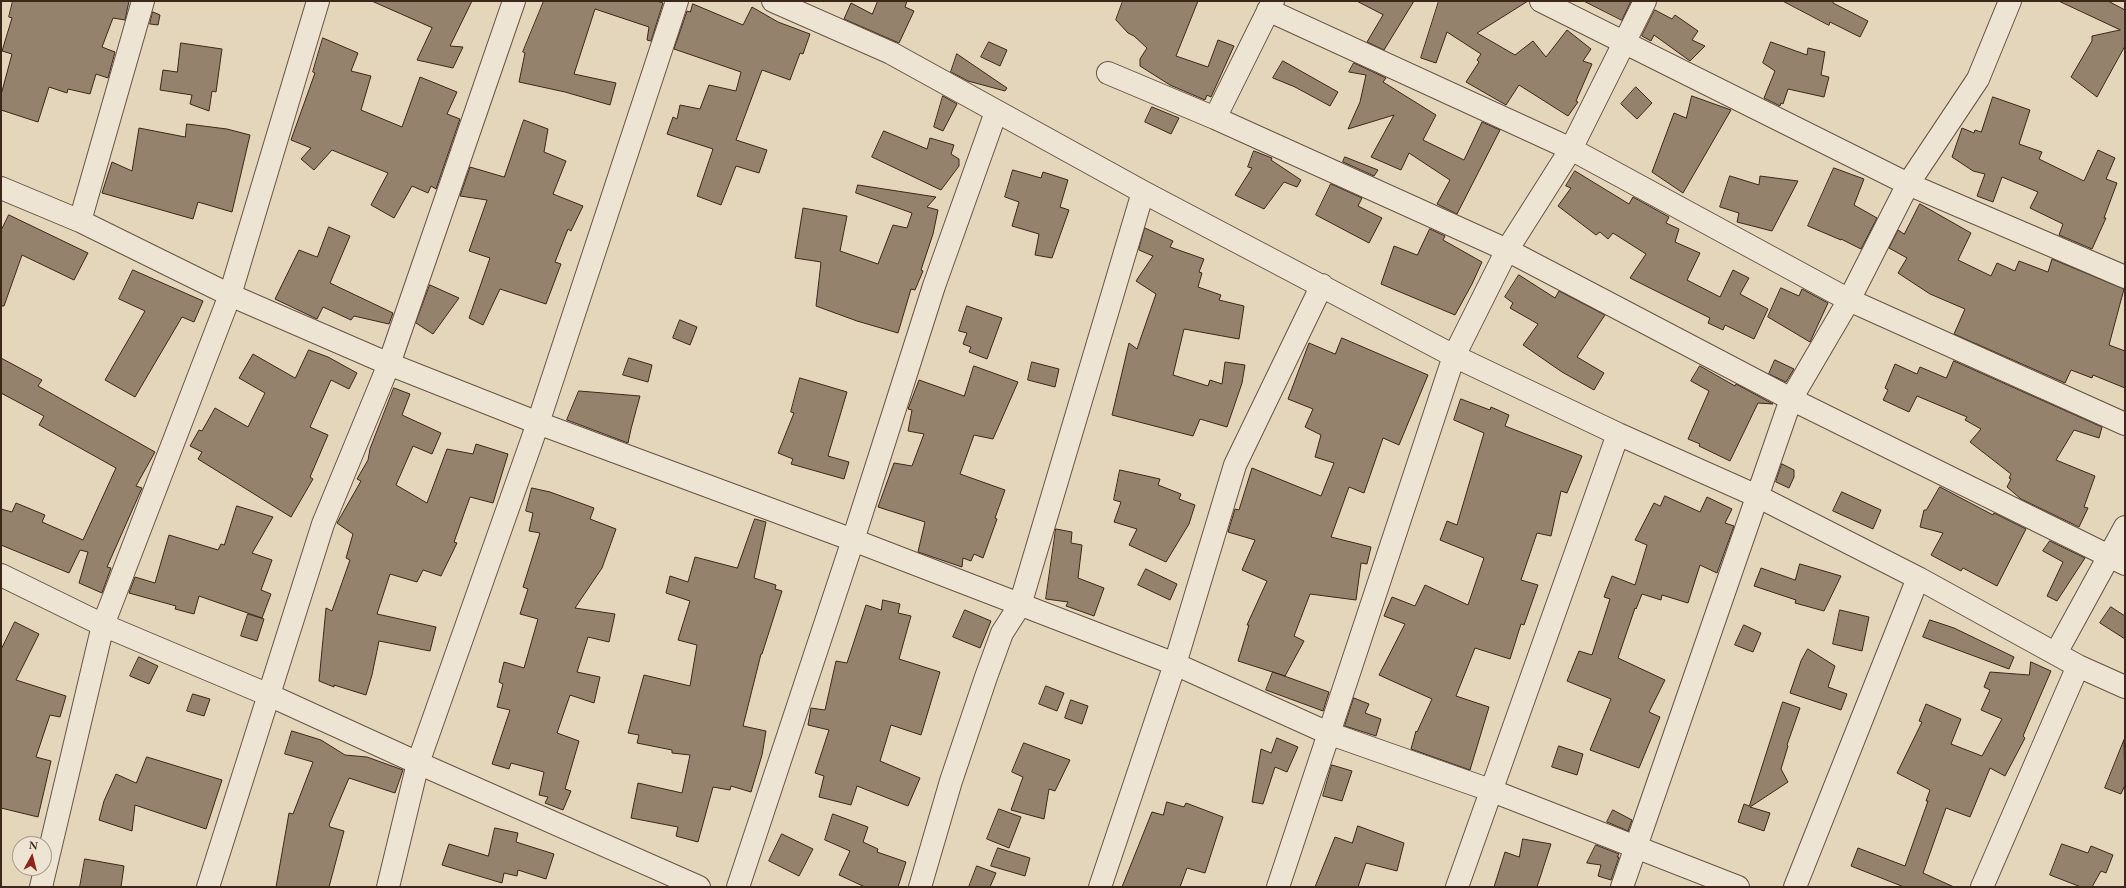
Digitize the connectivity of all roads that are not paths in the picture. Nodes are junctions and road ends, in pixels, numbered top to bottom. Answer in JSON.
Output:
{"nodes":[{"id":1,"x":143,"y":1,"type":"edge"},
{"id":2,"x":318,"y":1,"type":"edge"},
{"id":3,"x":514,"y":1,"type":"edge"},
{"id":4,"x":678,"y":1,"type":"edge"},
{"id":5,"x":773,"y":1,"type":"edge"},
{"id":6,"x":1541,"y":1,"type":"edge"},
{"id":7,"x":1645,"y":1,"type":"edge"},
{"id":8,"x":2010,"y":1,"type":"edge"},
{"id":9,"x":1271,"y":5,"type":"edge"},
{"id":10,"x":1625,"y":42,"type":"junction"},
{"id":11,"x":1108,"y":73,"type":"dead end"},
{"id":12,"x":996,"y":112,"type":"junction"},
{"id":13,"x":1215,"y":118,"type":"junction"},
{"id":14,"x":1571,"y":149,"type":"junction"},
{"id":15,"x":1908,"y":184,"type":"junction"},
{"id":16,"x":1,"y":188,"type":"edge"},
{"id":17,"x":1143,"y":192,"type":"junction"},
{"id":18,"x":80,"y":221,"type":"junction"},
{"id":19,"x":1508,"y":250,"type":"junction"},
{"id":20,"x":2125,"y":277,"type":"edge"},
{"id":21,"x":1322,"y":285,"type":"junction"},
{"id":22,"x":230,"y":295,"type":"junction"},
{"id":23,"x":1849,"y":300,"type":"junction"},
{"id":24,"x":1454,"y":356,"type":"junction"},
{"id":25,"x":389,"y":364,"type":"junction"},
{"id":26,"x":1791,"y":399,"type":"junction"},
{"id":27,"x":538,"y":423,"type":"junction"},
{"id":28,"x":2125,"y":424,"type":"edge"},
{"id":29,"x":1618,"y":434,"type":"junction"},
{"id":30,"x":1757,"y":496,"type":"junction"},
{"id":31,"x":2125,"y":527,"type":"edge"},
{"id":32,"x":853,"y":540,"type":"junction"},
{"id":33,"x":2117,"y":560,"type":"edge"},
{"id":34,"x":1,"y":575,"type":"edge"},
{"id":35,"x":1918,"y":578,"type":"junction"},
{"id":36,"x":1020,"y":605,"type":"junction"},
{"id":37,"x":103,"y":625,"type":"junction"},
{"id":38,"x":2056,"y":654,"type":"junction"},
{"id":39,"x":1175,"y":664,"type":"junction"},
{"id":40,"x":2078,"y":666,"type":"junction"},
{"id":41,"x":2125,"y":687,"type":"edge"},
{"id":42,"x":269,"y":695,"type":"junction"},
{"id":43,"x":1328,"y":733,"type":"junction"},
{"id":44,"x":418,"y":763,"type":"junction"},
{"id":45,"x":1490,"y":790,"type":"junction"},
{"id":46,"x":1636,"y":847,"type":"junction"},
{"id":47,"x":41,"y":887,"type":"edge"},
{"id":48,"x":208,"y":887,"type":"edge"},
{"id":49,"x":388,"y":887,"type":"edge"},
{"id":50,"x":699,"y":887,"type":"edge"},
{"id":51,"x":738,"y":887,"type":"edge"},
{"id":52,"x":920,"y":887,"type":"edge"},
{"id":53,"x":1100,"y":887,"type":"edge"},
{"id":54,"x":1278,"y":887,"type":"edge"},
{"id":55,"x":1457,"y":887,"type":"edge"},
{"id":56,"x":1622,"y":887,"type":"edge"},
{"id":57,"x":1738,"y":887,"type":"edge"},
{"id":58,"x":1795,"y":887,"type":"edge"},
{"id":59,"x":1982,"y":887,"type":"edge"}],
"edges":[{"from":1,"to":18,"type":"street"},
{"from":2,"to":22,"type":"street"},
{"from":3,"to":25,"type":"street"},
{"from":4,"to":27,"type":"street"},
{"from":5,"to":12,"type":"street"},
{"from":6,"to":10,"type":"street"},
{"from":7,"to":10,"type":"street"},
{"from":8,"to":15,"type":"street"},
{"from":9,"to":13,"type":"street"},
{"from":9,"to":14,"type":"street"},
{"from":10,"to":14,"type":"street"},
{"from":10,"to":15,"type":"street"},
{"from":11,"to":13,"type":"street"},
{"from":12,"to":17,"type":"street"},
{"from":12,"to":32,"type":"street"},
{"from":13,"to":19,"type":"street"},
{"from":14,"to":19,"type":"street"},
{"from":14,"to":23,"type":"street"},
{"from":15,"to":20,"type":"street"},
{"from":15,"to":23,"type":"street"},
{"from":16,"to":18,"type":"street"},
{"from":17,"to":21,"type":"street"},
{"from":17,"to":36,"type":"street"},
{"from":18,"to":22,"type":"street"},
{"from":19,"to":24,"type":"street"},
{"from":19,"to":26,"type":"street"},
{"from":21,"to":24,"type":"street"},
{"from":21,"to":39,"type":"street"},
{"from":22,"to":25,"type":"street"},
{"from":22,"to":37,"type":"street"},
{"from":23,"to":26,"type":"street"},
{"from":23,"to":28,"type":"street"},
{"from":24,"to":29,"type":"street"},
{"from":24,"to":43,"type":"street"},
{"from":25,"to":27,"type":"street"},
{"from":25,"to":42,"type":"street"},
{"from":26,"to":30,"type":"street"},
{"from":26,"to":33,"type":"street"},
{"from":27,"to":32,"type":"street"},
{"from":27,"to":44,"type":"street"},
{"from":29,"to":30,"type":"street"},
{"from":29,"to":45,"type":"street"},
{"from":30,"to":35,"type":"street"},
{"from":30,"to":46,"type":"street"},
{"from":31,"to":33,"type":"street"},
{"from":32,"to":36,"type":"street"},
{"from":32,"to":51,"type":"street"},
{"from":33,"to":38,"type":"street"},
{"from":34,"to":37,"type":"street"},
{"from":35,"to":38,"type":"street"},
{"from":35,"to":58,"type":"street"},
{"from":36,"to":39,"type":"street"},
{"from":36,"to":52,"type":"street"},
{"from":37,"to":42,"type":"street"},
{"from":37,"to":47,"type":"street"},
{"from":38,"to":40,"type":"street"},
{"from":39,"to":43,"type":"street"},
{"from":39,"to":53,"type":"street"},
{"from":40,"to":41,"type":"street"},
{"from":40,"to":59,"type":"street"},
{"from":42,"to":44,"type":"street"},
{"from":42,"to":48,"type":"street"},
{"from":43,"to":45,"type":"street"},
{"from":43,"to":54,"type":"street"},
{"from":44,"to":49,"type":"street"},
{"from":44,"to":50,"type":"street"},
{"from":45,"to":46,"type":"street"},
{"from":45,"to":55,"type":"street"},
{"from":46,"to":56,"type":"street"},
{"from":46,"to":57,"type":"street"}]}
